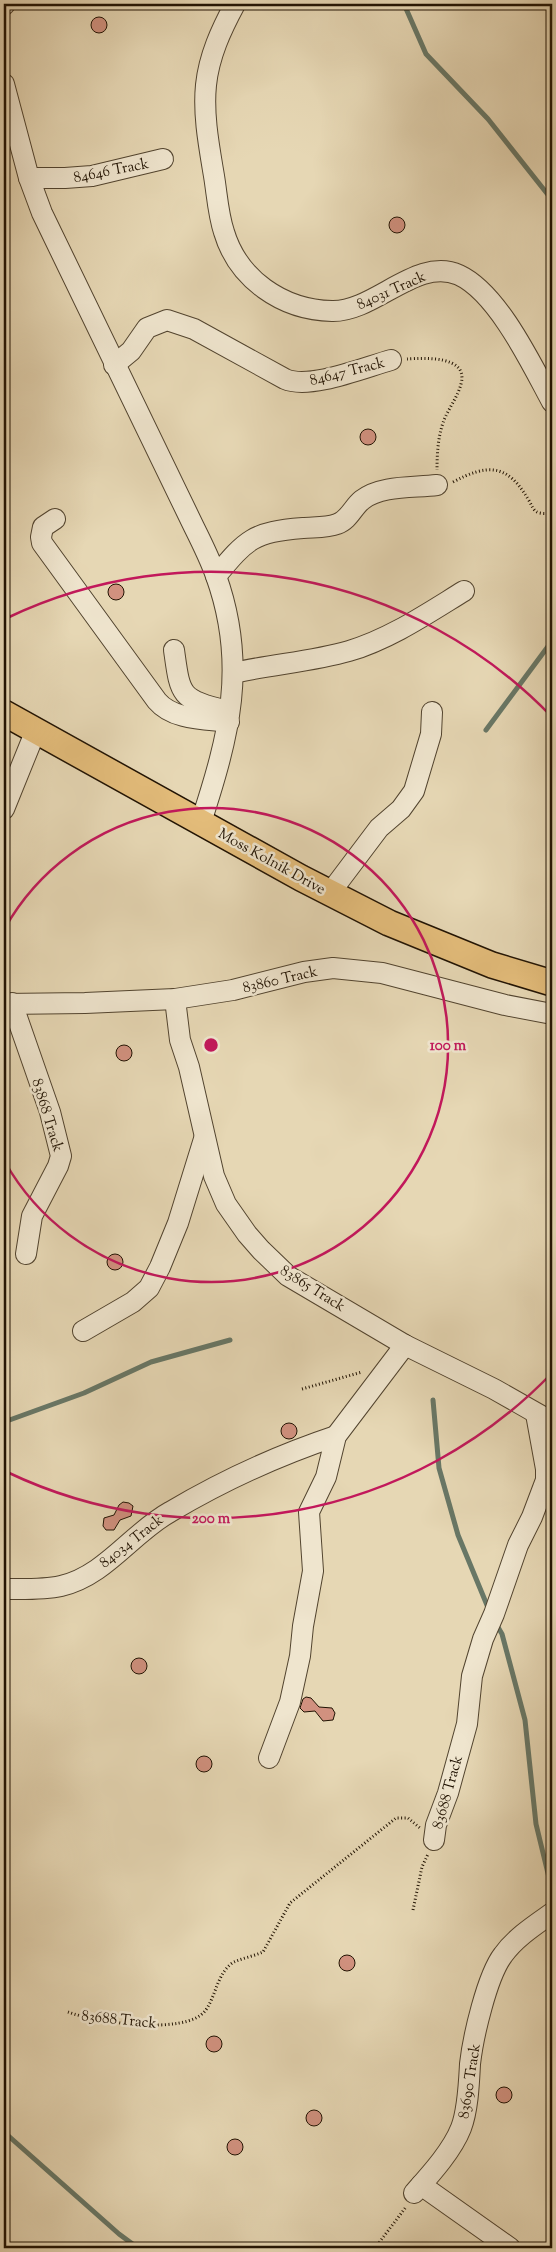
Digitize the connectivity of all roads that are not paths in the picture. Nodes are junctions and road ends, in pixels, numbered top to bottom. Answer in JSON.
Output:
{"nodes":[{"id":1,"x":234,"y":4,"type":"edge"},
{"id":2,"x":4,"y":84,"type":"edge"},
{"id":3,"x":163,"y":159,"type":"dead end"},
{"id":4,"x":29,"y":178,"type":"junction"},
{"id":5,"x":391,"y":360,"type":"road end"},
{"id":6,"x":114,"y":365,"type":"junction"},
{"id":7,"x":552,"y":402,"type":"edge"},
{"id":8,"x":437,"y":485,"type":"road end"},
{"id":9,"x":55,"y":519,"type":"dead end"},
{"id":10,"x":216,"y":576,"type":"junction"},
{"id":11,"x":464,"y":591,"type":"dead end"},
{"id":12,"x":174,"y":650,"type":"dead end"},
{"id":13,"x":234,"y":673,"type":"junction"},
{"id":14,"x":4,"y":712,"type":"edge"},
{"id":15,"x":432,"y":712,"type":"dead end"},
{"id":16,"x":230,"y":716,"type":"junction"},
{"id":17,"x":36,"y":730,"type":"junction"},
{"id":18,"x":4,"y":808,"type":"edge"},
{"id":19,"x":201,"y":822,"type":"junction"},
{"id":20,"x":330,"y":893,"type":"junction"},
{"id":21,"x":552,"y":983,"type":"edge"},
{"id":22,"x":175,"y":999,"type":"junction"},
{"id":23,"x":8,"y":1004,"type":"edge"},
{"id":24,"x":552,"y":1014,"type":"edge"},
{"id":25,"x":205,"y":1138,"type":"junction"},
{"id":26,"x":26,"y":1254,"type":"dead end"},
{"id":27,"x":83,"y":1331,"type":"dead end"},
{"id":28,"x":405,"y":1345,"type":"junction"},
{"id":29,"x":544,"y":1418,"type":"edge"},
{"id":30,"x":336,"y":1436,"type":"junction"},
{"id":31,"x":4,"y":1589,"type":"edge"},
{"id":32,"x":269,"y":1758,"type":"dead end"},
{"id":33,"x":434,"y":1840,"type":"road end"},
{"id":34,"x":552,"y":1913,"type":"edge"},
{"id":35,"x":510,"y":2248,"type":"edge"}],
"edges":[{"from":1,"to":7,"type":"street","name":"84031 Track"},
{"from":2,"to":4,"type":"street"},
{"from":3,"to":4,"type":"street","name":"84646 Track"},
{"from":4,"to":6,"type":"street"},
{"from":5,"to":6,"type":"street","name":"84647 Track"},
{"from":6,"to":10,"type":"street"},
{"from":8,"to":10,"type":"street"},
{"from":9,"to":16,"type":"street"},
{"from":10,"to":13,"type":"street"},
{"from":11,"to":13,"type":"street"},
{"from":12,"to":16,"type":"street"},
{"from":13,"to":16,"type":"street"},
{"from":14,"to":17,"type":"main road","name":"Moss Kolnik Drive"},
{"from":15,"to":20,"type":"street"},
{"from":16,"to":19,"type":"street"},
{"from":17,"to":18,"type":"street"},
{"from":17,"to":19,"type":"main road","name":"Moss Kolnik Drive"},
{"from":19,"to":20,"type":"main road","name":"Moss Kolnik Drive"},
{"from":20,"to":21,"type":"main road","name":"Moss Kolnik Drive"},
{"from":22,"to":23,"type":"street","name":"83860 Track"},
{"from":22,"to":24,"type":"street","name":"83860 Track"},
{"from":22,"to":25,"type":"street","name":"83865 Track"},
{"from":23,"to":26,"type":"street","name":"83868 Track"},
{"from":25,"to":27,"type":"street"},
{"from":25,"to":28,"type":"street","name":"83865 Track"},
{"from":28,"to":29,"type":"street","name":"83865 Track"},
{"from":28,"to":30,"type":"street"},
{"from":29,"to":33,"type":"street","name":"83688 Track"},
{"from":30,"to":31,"type":"street","name":"84034 Track"},
{"from":30,"to":32,"type":"street"},
{"from":34,"to":35,"type":"street","name":"83690 Track"}]}
